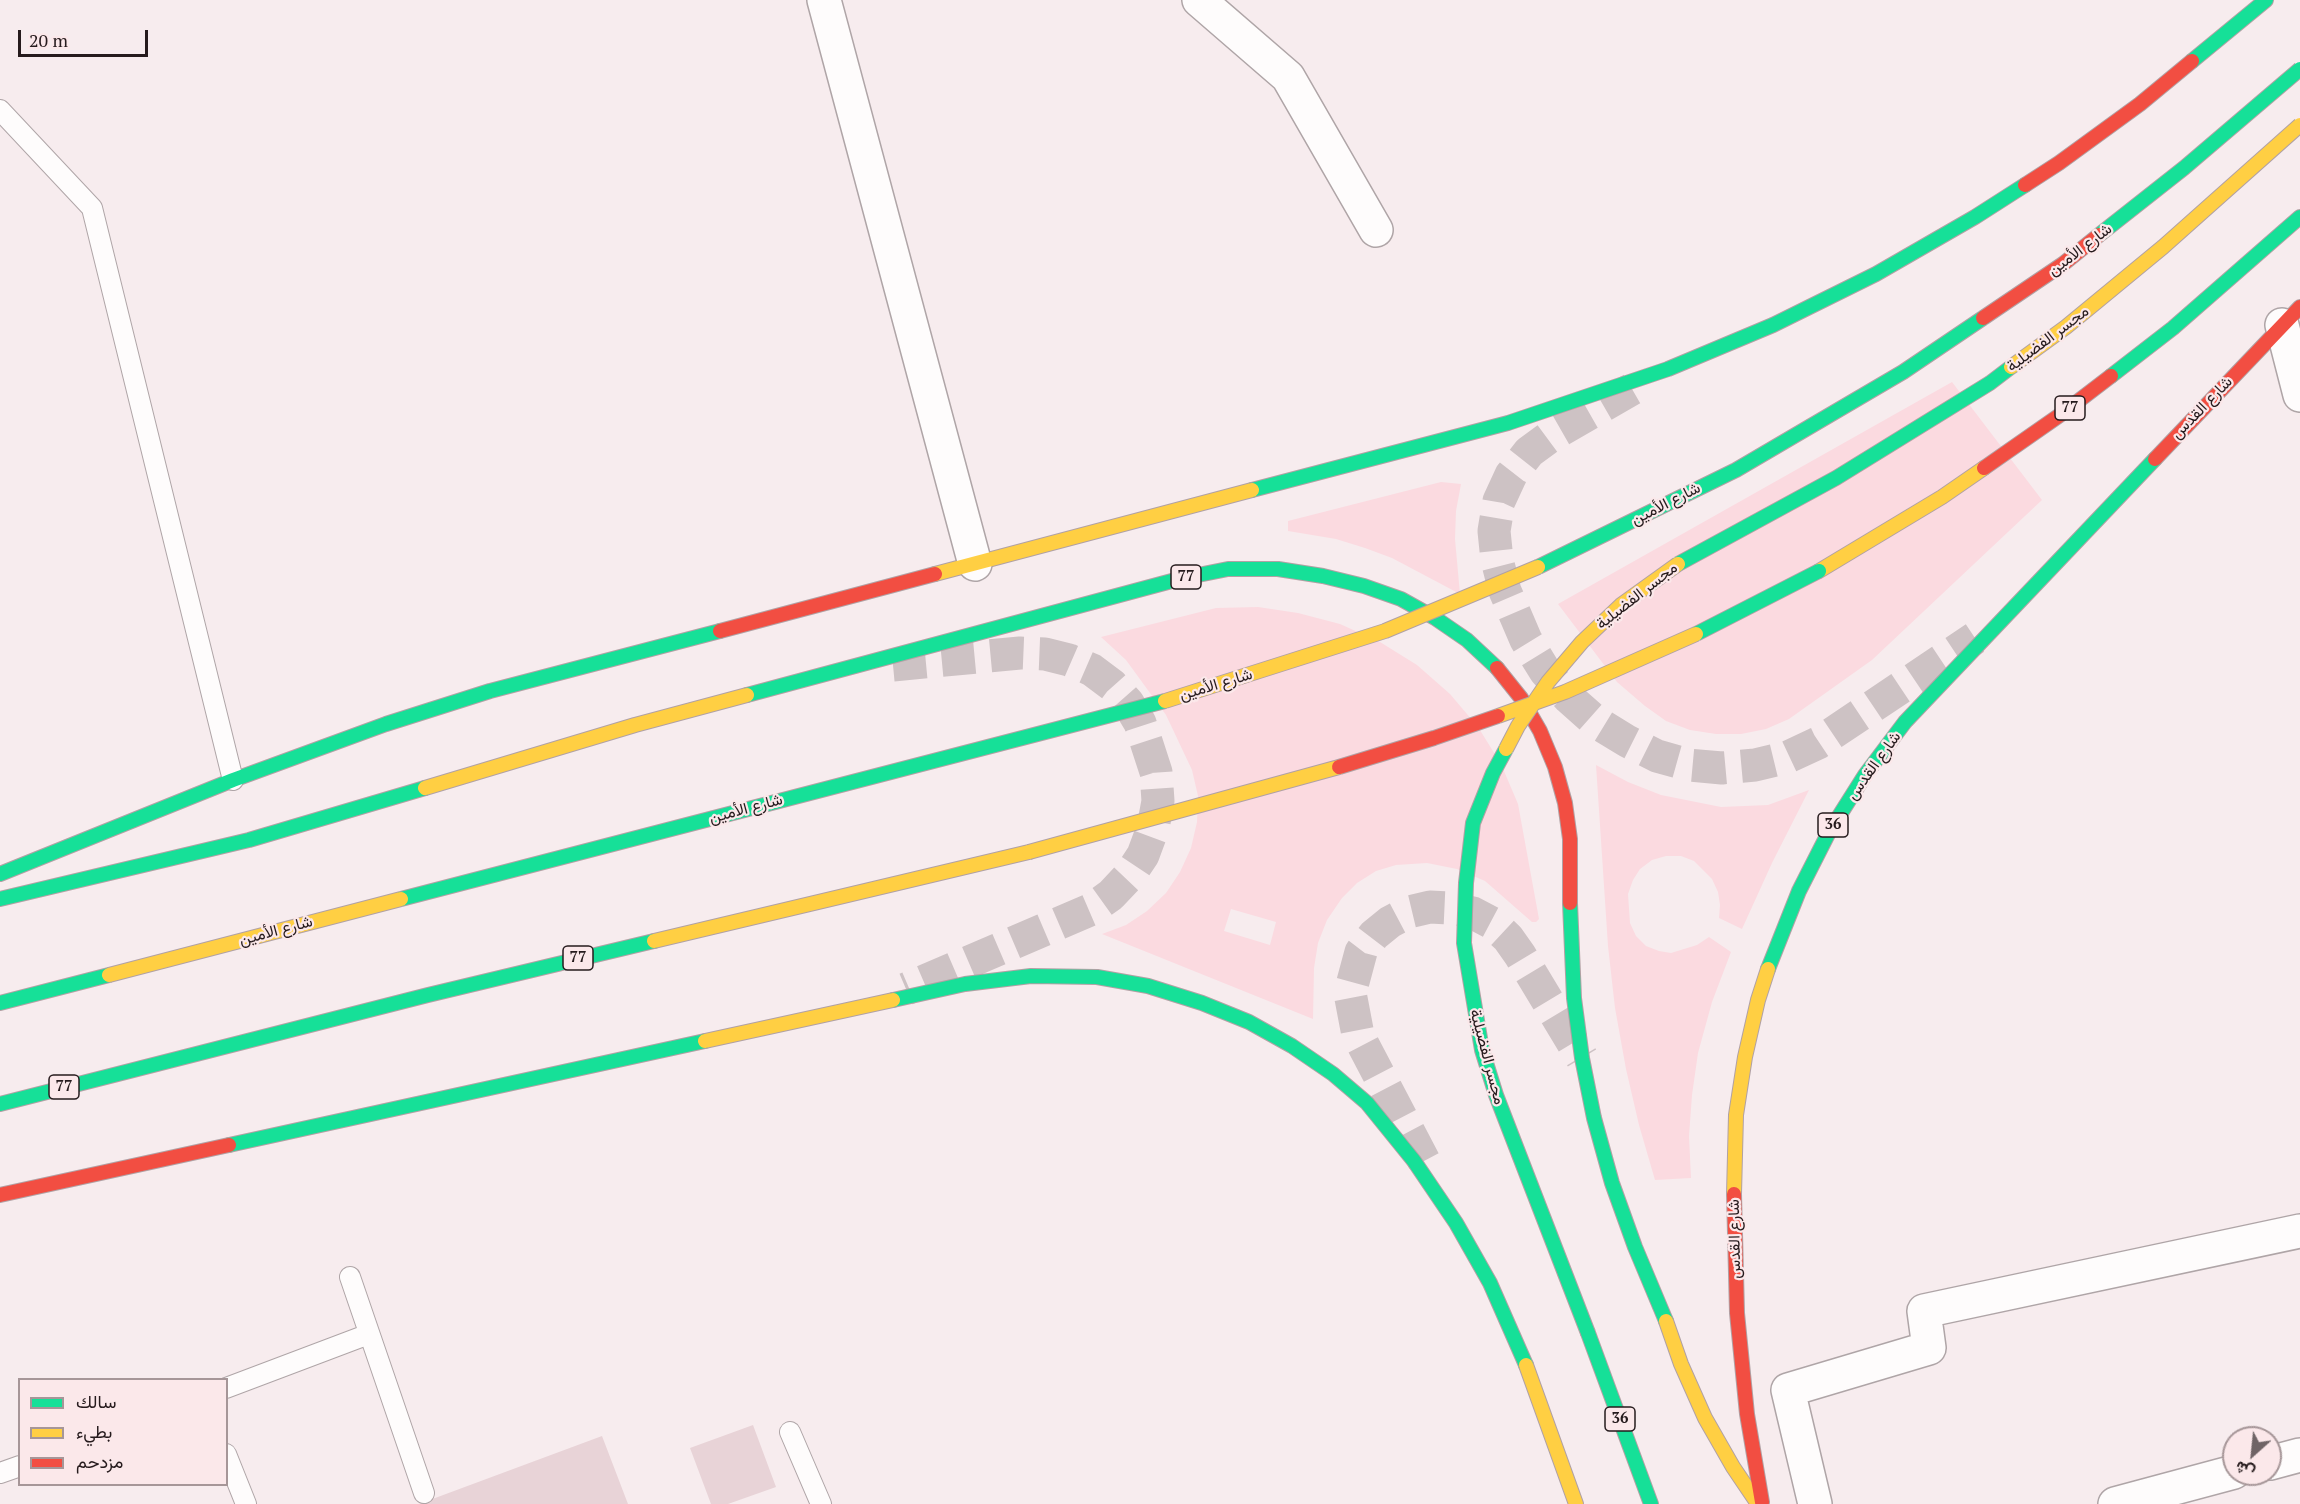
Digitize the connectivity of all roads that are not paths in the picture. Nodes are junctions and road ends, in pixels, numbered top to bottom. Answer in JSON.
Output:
{"nodes":[{"id":1,"x":824,"y":0,"type":"edge"},
{"id":2,"x":1199,"y":0,"type":"edge"},
{"id":3,"x":2266,"y":0,"type":"edge"},
{"id":4,"x":2300,"y":69,"type":"edge"},
{"id":5,"x":0,"y":110,"type":"edge"},
{"id":6,"x":2300,"y":125,"type":"edge"},
{"id":7,"x":2300,"y":217,"type":"edge"},
{"id":8,"x":1376,"y":230,"type":"dead end"},
{"id":9,"x":2291,"y":316,"type":"edge"},
{"id":10,"x":2300,"y":395,"type":"edge"},
{"id":11,"x":975,"y":564,"type":"junction"},
{"id":12,"x":233,"y":780,"type":"junction"},
{"id":13,"x":0,"y":874,"type":"edge"},
{"id":14,"x":0,"y":898,"type":"edge"},
{"id":15,"x":0,"y":1003,"type":"edge"},
{"id":16,"x":0,"y":1104,"type":"edge"},
{"id":17,"x":0,"y":1195,"type":"edge"},
{"id":18,"x":2300,"y":1231,"type":"edge"},
{"id":19,"x":350,"y":1277,"type":"dead end"},
{"id":20,"x":369,"y":1334,"type":"junction"},
{"id":21,"x":228,"y":1387,"type":"edge"},
{"id":22,"x":790,"y":1432,"type":"dead end"},
{"id":23,"x":2300,"y":1455,"type":"edge"},
{"id":24,"x":228,"y":1459,"type":"edge"},
{"id":25,"x":2282,"y":1460,"type":"edge"},
{"id":26,"x":18,"y":1467,"type":"edge"},
{"id":27,"x":0,"y":1473,"type":"edge"},
{"id":28,"x":2222,"y":1475,"type":"edge"},
{"id":29,"x":424,"y":1493,"type":"dead end"},
{"id":30,"x":2123,"y":1503,"type":"edge"},
{"id":31,"x":246,"y":1504,"type":"edge"},
{"id":32,"x":821,"y":1504,"type":"edge"},
{"id":33,"x":1576,"y":1504,"type":"edge"},
{"id":34,"x":1651,"y":1504,"type":"edge"},
{"id":35,"x":1758,"y":1504,"type":"edge"},
{"id":36,"x":1762,"y":1504,"type":"edge"},
{"id":37,"x":1815,"y":1504,"type":"edge"}],
"edges":[{"from":1,"to":11,"type":"street"},
{"from":2,"to":8,"type":"street"},
{"from":3,"to":11,"type":"main road"},
{"from":4,"to":15,"type":"main road","name":"شارع الأمين","bridge":true},
{"from":5,"to":12,"type":"lane"},
{"from":6,"to":34,"type":"main road","name":"مجسر الفضيلية","number":"36","bridge":true},
{"from":7,"to":16,"type":"main road","number":"77","bridge":true},
{"from":9,"to":10,"type":"street"},
{"from":9,"to":36,"type":"main road","name":"شارع القدس","number":"36"},
{"from":11,"to":12,"type":"main road"},
{"from":12,"to":13,"type":"main road"},
{"from":14,"to":35,"type":"main road","number":"77"},
{"from":17,"to":33,"type":"main road"},
{"from":18,"to":37,"type":"street"},
{"from":19,"to":20,"type":"lane"},
{"from":20,"to":21,"type":"lane"},
{"from":20,"to":29,"type":"lane"},
{"from":22,"to":32,"type":"lane"},
{"from":23,"to":25,"type":"street"},
{"from":24,"to":31,"type":"lane"},
{"from":26,"to":27,"type":"lane"},
{"from":28,"to":30,"type":"street"}]}
